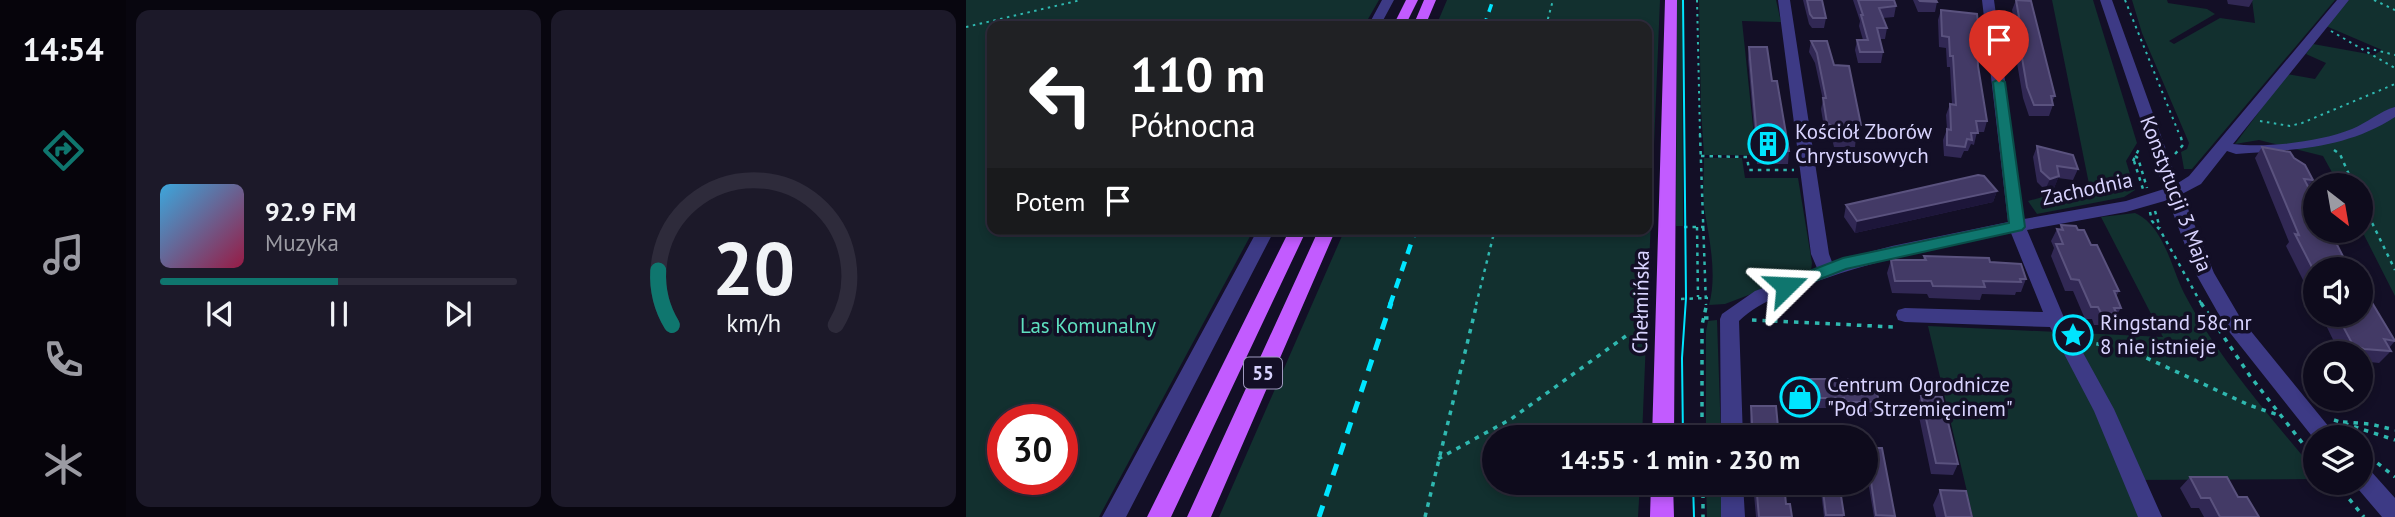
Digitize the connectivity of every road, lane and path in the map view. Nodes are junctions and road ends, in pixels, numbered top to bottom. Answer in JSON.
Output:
{"nodes":[{"id":1,"x":1081,"y":0,"type":"edge"},
{"id":2,"x":1388,"y":0,"type":"edge"},
{"id":3,"x":1412,"y":0,"type":"edge"},
{"id":4,"x":1430,"y":0,"type":"edge"},
{"id":5,"x":1553,"y":0,"type":"edge"},
{"id":6,"x":1671,"y":0,"type":"edge"},
{"id":7,"x":1784,"y":0,"type":"edge"},
{"id":8,"x":1988,"y":0,"type":"edge"},
{"id":9,"x":2106,"y":0,"type":"edge"},
{"id":10,"x":2125,"y":0,"type":"edge"},
{"id":11,"x":2343,"y":0,"type":"edge"},
{"id":12,"x":2374,"y":0,"type":"edge"},
{"id":13,"x":1696,"y":1,"type":"edge"},
{"id":14,"x":2395,"y":10,"type":"edge"},
{"id":15,"x":992,"y":21,"type":"edge"},
{"id":16,"x":1377,"y":21,"type":"edge"},
{"id":17,"x":1402,"y":21,"type":"edge"},
{"id":18,"x":1421,"y":21,"type":"edge"},
{"id":19,"x":1547,"y":21,"type":"edge"},
{"id":20,"x":987,"y":22,"type":"edge"},
{"id":21,"x":2320,"y":25,"type":"junction"},
{"id":22,"x":966,"y":27,"type":"edge"},
{"id":23,"x":2361,"y":46,"type":"junction"},
{"id":24,"x":2395,"y":55,"type":"edge"},
{"id":25,"x":2395,"y":68,"type":"edge"},
{"id":26,"x":2395,"y":83,"type":"edge"},
{"id":27,"x":2395,"y":111,"type":"edge"},
{"id":28,"x":2247,"y":116,"type":"junction"},
{"id":29,"x":2325,"y":143,"type":"junction"},
{"id":30,"x":2224,"y":146,"type":"junction"},
{"id":31,"x":1700,"y":156,"type":"junction"},
{"id":32,"x":2135,"y":156,"type":"dead end"},
{"id":33,"x":2176,"y":156,"type":"dead end"},
{"id":34,"x":2139,"y":161,"type":"junction"},
{"id":35,"x":2147,"y":162,"type":"dead end"},
{"id":36,"x":1807,"y":170,"type":"junction"},
{"id":37,"x":2348,"y":173,"type":"edge"},
{"id":38,"x":2148,"y":188,"type":"dead end"},
{"id":39,"x":2143,"y":191,"type":"dead end"},
{"id":40,"x":2172,"y":191,"type":"junction"},
{"id":41,"x":2156,"y":214,"type":"dead end"},
{"id":42,"x":2373,"y":225,"type":"edge"},
{"id":43,"x":1697,"y":227,"type":"junction"},
{"id":44,"x":1706,"y":227,"type":"junction"},
{"id":45,"x":2017,"y":227,"type":"junction"},
{"id":46,"x":2160,"y":230,"type":"dead end"},
{"id":47,"x":1680,"y":233,"type":"dead end"},
{"id":48,"x":1264,"y":235,"type":"edge"},
{"id":49,"x":1296,"y":235,"type":"edge"},
{"id":50,"x":1325,"y":235,"type":"edge"},
{"id":51,"x":1494,"y":235,"type":"edge"},
{"id":52,"x":1827,"y":270,"type":"junction"},
{"id":53,"x":2395,"y":270,"type":"edge"},
{"id":54,"x":1680,"y":295,"type":"dead end"},
{"id":55,"x":1698,"y":298,"type":"junction"},
{"id":56,"x":1708,"y":298,"type":"junction"},
{"id":57,"x":1705,"y":312,"type":"junction"},
{"id":58,"x":1718,"y":314,"type":"dead end"},
{"id":59,"x":1905,"y":315,"type":"dead end"},
{"id":60,"x":2056,"y":320,"type":"junction"},
{"id":61,"x":1630,"y":333,"type":"dead end"},
{"id":62,"x":2068,"y":343,"type":"junction"},
{"id":63,"x":2278,"y":415,"type":"dead end"},
{"id":64,"x":1663,"y":425,"type":"edge"},
{"id":65,"x":1702,"y":425,"type":"edge"},
{"id":66,"x":1732,"y":425,"type":"edge"},
{"id":67,"x":2330,"y":425,"type":"edge"},
{"id":68,"x":2350,"y":425,"type":"edge"},
{"id":69,"x":2395,"y":430,"type":"edge"},
{"id":70,"x":2373,"y":435,"type":"edge"},
{"id":71,"x":2395,"y":440,"type":"edge"},
{"id":72,"x":1438,"y":459,"type":"junction"},
{"id":73,"x":2373,"y":460,"type":"edge"},
{"id":74,"x":2395,"y":477,"type":"edge"},
{"id":75,"x":2373,"y":490,"type":"edge"},
{"id":76,"x":1662,"y":495,"type":"edge"},
{"id":77,"x":1703,"y":495,"type":"edge"},
{"id":78,"x":1732,"y":495,"type":"edge"},
{"id":79,"x":2346,"y":495,"type":"edge"},
{"id":80,"x":2395,"y":515,"type":"edge"},
{"id":81,"x":1114,"y":517,"type":"edge"},
{"id":82,"x":1159,"y":517,"type":"edge"},
{"id":83,"x":1199,"y":517,"type":"edge"},
{"id":84,"x":1425,"y":517,"type":"edge"},
{"id":85,"x":1662,"y":517,"type":"edge"},
{"id":86,"x":1703,"y":517,"type":"edge"},
{"id":87,"x":1733,"y":517,"type":"edge"},
{"id":88,"x":2150,"y":517,"type":"edge"},
{"id":89,"x":2364,"y":517,"type":"edge"}],
"edges":[{"from":1,"to":15,"type":"path"},
{"from":2,"to":16,"type":"street"},
{"from":3,"to":17,"type":"main road"},
{"from":4,"to":18,"type":"main road"},
{"from":5,"to":19,"type":"path"},
{"from":6,"to":64,"type":"main road","name":"Chełmińska"},
{"from":7,"to":36,"type":"street"},
{"from":8,"to":45,"type":"street"},
{"from":9,"to":40,"type":"street","name":"Konstytucji 3 Maja"},
{"from":10,"to":33,"type":"path"},
{"from":11,"to":21,"type":"street","name":"Zachodnia"},
{"from":12,"to":14,"type":"path"},
{"from":13,"to":31,"type":"path"},
{"from":20,"to":22,"type":"path"},
{"from":21,"to":23,"type":"path"},
{"from":21,"to":28,"type":"street","name":"Zachodnia"},
{"from":23,"to":24,"type":"path"},
{"from":23,"to":25,"type":"path"},
{"from":26,"to":28,"type":"path"},
{"from":27,"to":29,"type":"street"},
{"from":28,"to":30,"type":"street","name":"Zachodnia"},
{"from":29,"to":30,"type":"street"},
{"from":29,"to":37,"type":"path"},
{"from":30,"to":40,"type":"street","name":"Zachodnia"},
{"from":31,"to":36,"type":"path"},
{"from":31,"to":44,"type":"path"},
{"from":32,"to":34,"type":"path"},
{"from":34,"to":35,"type":"path"},
{"from":34,"to":38,"type":"path"},
{"from":34,"to":39,"type":"path"},
{"from":36,"to":52,"type":"street"},
{"from":40,"to":45,"type":"street","name":"Zachodnia"},
{"from":40,"to":67,"type":"street","name":"Konstytucji 3 Maja"},
{"from":41,"to":46,"type":"path"},
{"from":42,"to":53,"type":"path"},
{"from":43,"to":44,"type":"path"},
{"from":43,"to":47,"type":"path"},
{"from":43,"to":55,"type":"path"},
{"from":44,"to":56,"type":"path"},
{"from":45,"to":52,"type":"street","name":"Zachodnia"},
{"from":45,"to":60,"type":"street"},
{"from":48,"to":81,"type":"street"},
{"from":49,"to":82,"type":"main road","number":"55"},
{"from":50,"to":83,"type":"main road","number":"55"},
{"from":51,"to":72,"type":"path"},
{"from":52,"to":66,"type":"street","name":"Zachodnia"},
{"from":54,"to":55,"type":"path"},
{"from":55,"to":56,"type":"path"},
{"from":56,"to":57,"type":"path"},
{"from":57,"to":58,"type":"path"},
{"from":57,"to":65,"type":"path"},
{"from":59,"to":60,"type":"street"},
{"from":60,"to":62,"type":"street"},
{"from":61,"to":72,"type":"path"},
{"from":62,"to":63,"type":"path"},
{"from":62,"to":88,"type":"street"},
{"from":68,"to":69,"type":"path"},
{"from":70,"to":71,"type":"path"},
{"from":72,"to":84,"type":"path"},
{"from":73,"to":74,"type":"path"},
{"from":75,"to":80,"type":"street"},
{"from":76,"to":85,"type":"main road"},
{"from":77,"to":86,"type":"path"},
{"from":78,"to":87,"type":"street"},
{"from":79,"to":89,"type":"path"}]}
